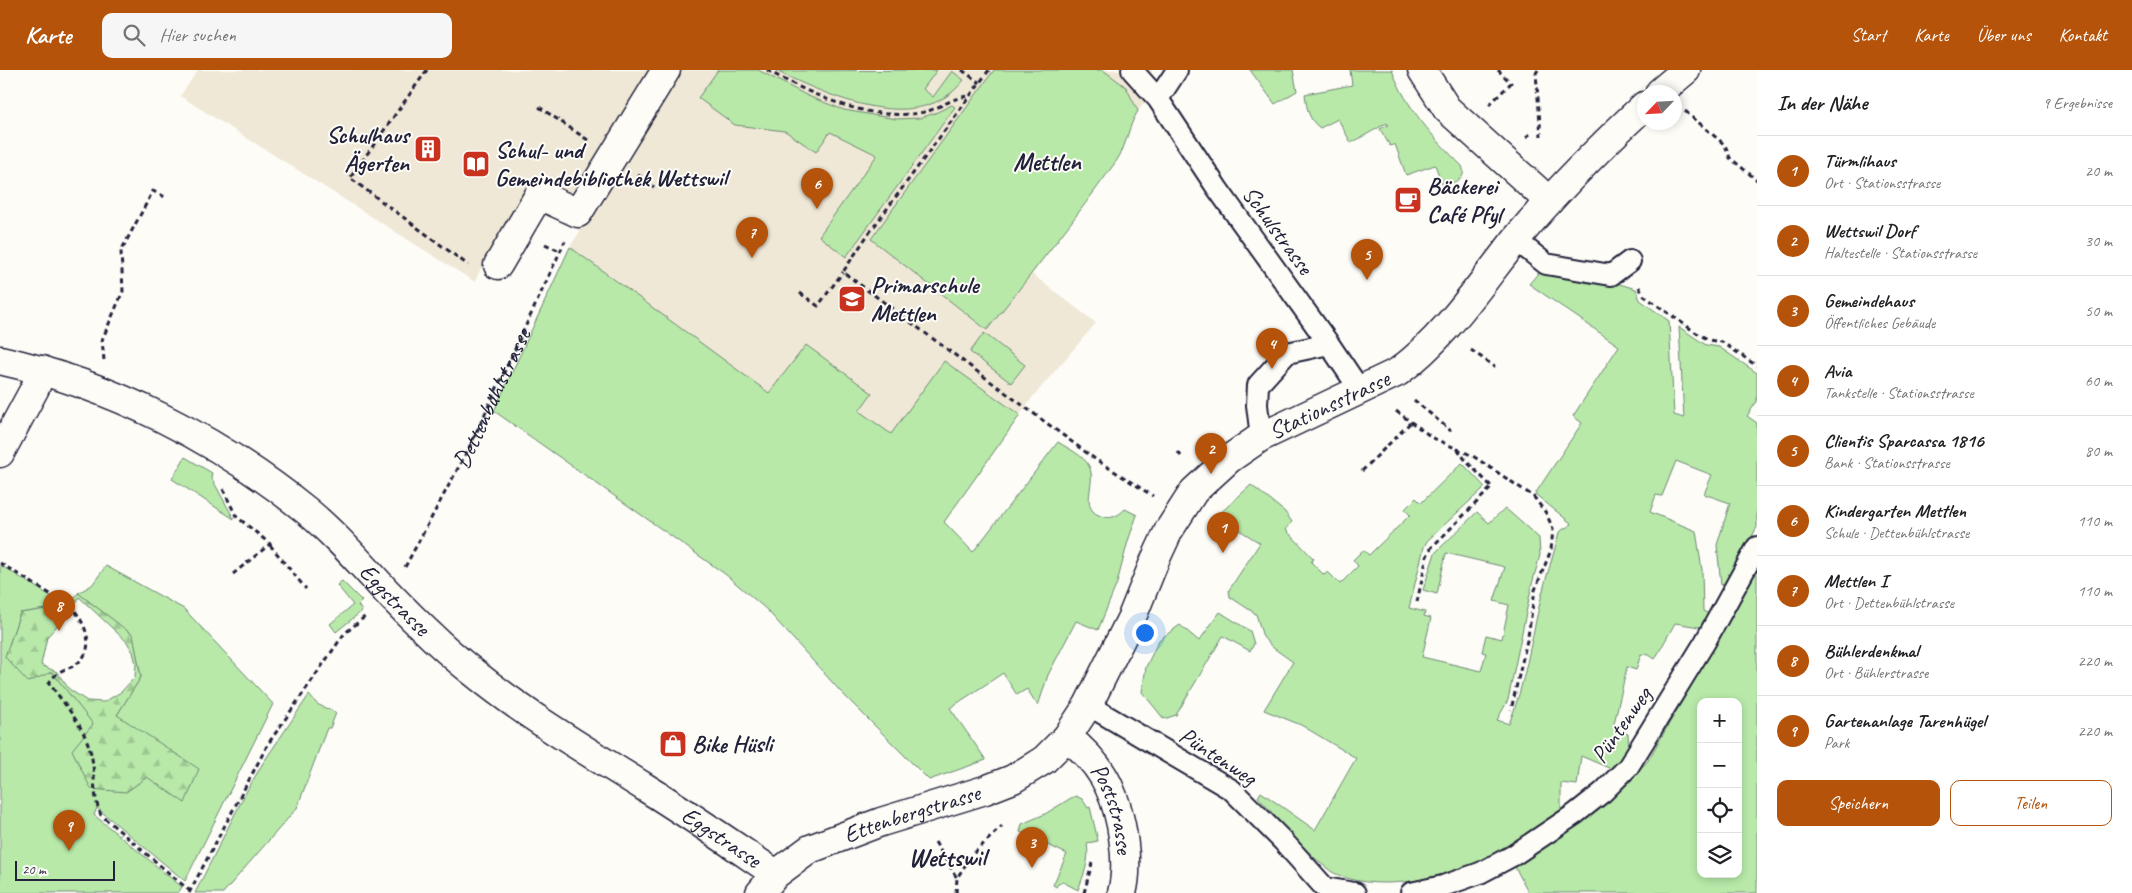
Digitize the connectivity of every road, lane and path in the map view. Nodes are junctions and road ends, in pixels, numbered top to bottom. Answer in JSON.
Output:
{"nodes":[{"id":1,"x":428,"y":70,"type":"edge"},
{"id":2,"x":666,"y":70,"type":"edge"},
{"id":3,"x":768,"y":70,"type":"edge"},
{"id":4,"x":962,"y":70,"type":"edge"},
{"id":5,"x":989,"y":70,"type":"edge"},
{"id":6,"x":1132,"y":70,"type":"edge"},
{"id":7,"x":1177,"y":70,"type":"edge"},
{"id":8,"x":1422,"y":70,"type":"edge"},
{"id":9,"x":1498,"y":70,"type":"edge"},
{"id":10,"x":1686,"y":70,"type":"edge"},
{"id":11,"x":1536,"y":71,"type":"edge"},
{"id":12,"x":980,"y":83,"type":"junction"},
{"id":13,"x":1668,"y":85,"type":"edge"},
{"id":14,"x":970,"y":96,"type":"junction"},
{"id":15,"x":1158,"y":99,"type":"junction"},
{"id":16,"x":1488,"y":105,"type":"dead end"},
{"id":17,"x":539,"y":107,"type":"dead end"},
{"id":18,"x":1685,"y":111,"type":"dead end"},
{"id":19,"x":1637,"y":113,"type":"edge"},
{"id":20,"x":1530,"y":134,"type":"dead end"},
{"id":21,"x":1541,"y":136,"type":"dead end"},
{"id":22,"x":1526,"y":137,"type":"dead end"},
{"id":23,"x":623,"y":165,"type":"junction"},
{"id":24,"x":1757,"y":180,"type":"edge"},
{"id":25,"x":654,"y":187,"type":"dead end"},
{"id":26,"x":167,"y":198,"type":"dead end"},
{"id":27,"x":1549,"y":200,"type":"junction"},
{"id":28,"x":578,"y":213,"type":"junction"},
{"id":29,"x":1516,"y":240,"type":"junction"},
{"id":30,"x":1630,"y":261,"type":"dead end"},
{"id":31,"x":498,"y":265,"type":"joint"},
{"id":32,"x":843,"y":272,"type":"junction"},
{"id":33,"x":800,"y":292,"type":"dead end"},
{"id":34,"x":1649,"y":299,"type":"dead end"},
{"id":35,"x":1329,"y":344,"type":"junction"},
{"id":36,"x":1471,"y":350,"type":"dead end"},
{"id":37,"x":0,"y":360,"type":"edge"},
{"id":38,"x":1757,"y":366,"type":"edge"},
{"id":39,"x":1495,"y":367,"type":"dead end"},
{"id":40,"x":104,"y":368,"type":"dead end"},
{"id":41,"x":42,"y":370,"type":"junction"},
{"id":42,"x":1360,"y":390,"type":"junction"},
{"id":43,"x":1414,"y":400,"type":"dead end"},
{"id":44,"x":1396,"y":411,"type":"dead end"},
{"id":45,"x":1411,"y":422,"type":"junction"},
{"id":46,"x":1451,"y":431,"type":"dead end"},
{"id":47,"x":1261,"y":437,"type":"junction"},
{"id":48,"x":1457,"y":448,"type":"junction"},
{"id":49,"x":1178,"y":452,"type":"dead end"},
{"id":50,"x":0,"y":453,"type":"edge"},
{"id":51,"x":1181,"y":456,"type":"dead end"},
{"id":52,"x":1362,"y":471,"type":"dead end"},
{"id":53,"x":220,"y":484,"type":"dead end"},
{"id":54,"x":1152,"y":495,"type":"dead end"},
{"id":55,"x":270,"y":544,"type":"junction"},
{"id":56,"x":1757,"y":547,"type":"edge"},
{"id":57,"x":0,"y":563,"type":"edge"},
{"id":58,"x":402,"y":572,"type":"dead end"},
{"id":59,"x":233,"y":574,"type":"dead end"},
{"id":60,"x":306,"y":589,"type":"dead end"},
{"id":61,"x":1418,"y":602,"type":"dead end"},
{"id":62,"x":370,"y":612,"type":"dead end"},
{"id":63,"x":1088,"y":704,"type":"junction"},
{"id":64,"x":1511,"y":710,"type":"dead end"},
{"id":65,"x":1067,"y":737,"type":"junction"},
{"id":66,"x":1002,"y":826,"type":"dead end"},
{"id":67,"x":934,"y":842,"type":"dead end"},
{"id":68,"x":1093,"y":858,"type":"dead end"},
{"id":69,"x":957,"y":878,"type":"junction"},
{"id":70,"x":768,"y":883,"type":"edge"},
{"id":71,"x":1130,"y":891,"type":"edge"},
{"id":72,"x":190,"y":892,"type":"edge"},
{"id":73,"x":956,"y":893,"type":"edge"},
{"id":74,"x":1084,"y":893,"type":"edge"},
{"id":75,"x":1355,"y":893,"type":"edge"},
{"id":76,"x":1411,"y":893,"type":"edge"}],
"edges":[{"from":1,"to":31,"type":"path"},
{"from":2,"to":23,"type":"street"},
{"from":3,"to":14,"type":"path"},
{"from":4,"to":12,"type":"path"},
{"from":5,"to":12,"type":"path"},
{"from":6,"to":15,"type":"lane","name":"Schulstrasse"},
{"from":7,"to":15,"type":"lane"},
{"from":8,"to":27,"type":"street"},
{"from":9,"to":16,"type":"path"},
{"from":10,"to":13,"type":"street"},
{"from":11,"to":21,"type":"path"},
{"from":12,"to":14,"type":"path"},
{"from":14,"to":32,"type":"path"},
{"from":15,"to":35,"type":"lane","name":"Schulstrasse"},
{"from":17,"to":23,"type":"path"},
{"from":18,"to":24,"type":"path"},
{"from":19,"to":27,"type":"street","name":"Stationsstrasse"},
{"from":20,"to":22,"type":"path"},
{"from":23,"to":25,"type":"path"},
{"from":23,"to":28,"type":"street"},
{"from":26,"to":40,"type":"path"},
{"from":27,"to":29,"type":"street","name":"Stationsstrasse"},
{"from":28,"to":31,"type":"street"},
{"from":28,"to":58,"type":"path","name":"Dettenbühlstrasse"},
{"from":29,"to":30,"type":"lane"},
{"from":29,"to":42,"type":"street","name":"Stationsstrasse"},
{"from":32,"to":33,"type":"path"},
{"from":32,"to":54,"type":"path"},
{"from":34,"to":38,"type":"path"},
{"from":35,"to":42,"type":"lane","name":"Schulstrasse"},
{"from":35,"to":47,"type":"lane"},
{"from":36,"to":39,"type":"path"},
{"from":37,"to":41,"type":"street","name":"Eggstrasse"},
{"from":41,"to":50,"type":"street"},
{"from":41,"to":70,"type":"street","name":"Eggstrasse"},
{"from":42,"to":47,"type":"street","name":"Stationsstrasse"},
{"from":43,"to":46,"type":"path"},
{"from":44,"to":45,"type":"path"},
{"from":45,"to":48,"type":"path"},
{"from":45,"to":52,"type":"path"},
{"from":47,"to":63,"type":"street","name":"Stationsstrasse"},
{"from":48,"to":61,"type":"path"},
{"from":48,"to":64,"type":"path"},
{"from":49,"to":51,"type":"path"},
{"from":53,"to":55,"type":"path"},
{"from":55,"to":59,"type":"path"},
{"from":55,"to":60,"type":"path"},
{"from":56,"to":76,"type":"lane","name":"Püntenweg"},
{"from":57,"to":72,"type":"path"},
{"from":62,"to":72,"type":"path"},
{"from":63,"to":65,"type":"street","name":"Stationsstrasse"},
{"from":63,"to":75,"type":"lane","name":"Püntenweg"},
{"from":65,"to":70,"type":"street","name":"Ettenbergstrasse"},
{"from":65,"to":71,"type":"street","name":"Poststrasse"},
{"from":66,"to":69,"type":"path"},
{"from":67,"to":69,"type":"path"},
{"from":68,"to":74,"type":"path"},
{"from":69,"to":73,"type":"path"}]}
